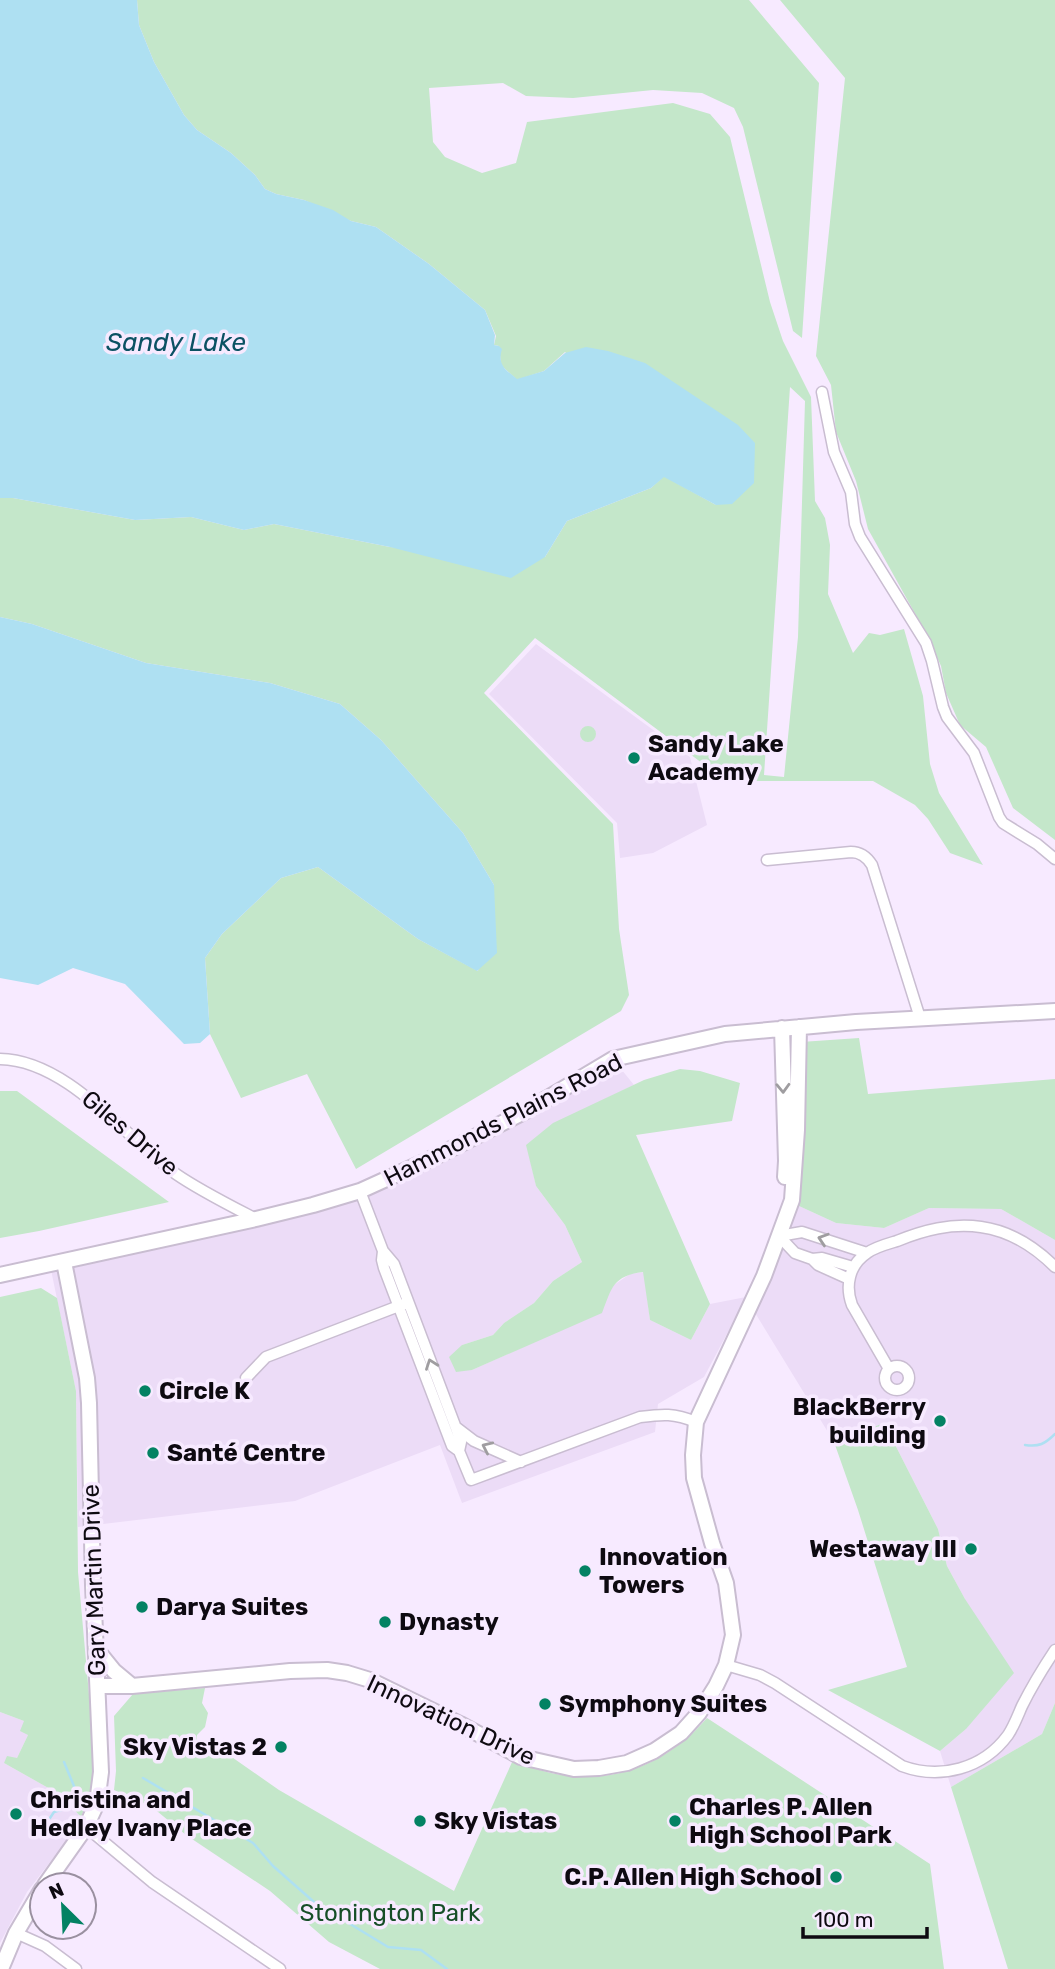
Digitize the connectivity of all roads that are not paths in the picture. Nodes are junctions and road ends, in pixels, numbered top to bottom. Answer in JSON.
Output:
{"nodes":[{"id":1,"x":822,"y":392,"type":"dead end"},
{"id":2,"x":1055,"y":859,"type":"edge"},
{"id":3,"x":767,"y":860,"type":"dead end"},
{"id":4,"x":1055,"y":1011,"type":"edge"},
{"id":5,"x":920,"y":1018,"type":"junction"},
{"id":6,"x":799,"y":1027,"type":"junction"},
{"id":7,"x":782,"y":1028,"type":"junction"},
{"id":8,"x":0,"y":1059,"type":"edge"},
{"id":9,"x":360,"y":1191,"type":"junction"},
{"id":10,"x":256,"y":1219,"type":"junction"},
{"id":11,"x":779,"y":1237,"type":"junction"},
{"id":12,"x":867,"y":1253,"type":"junction"},
{"id":13,"x":812,"y":1259,"type":"junction"},
{"id":14,"x":64,"y":1262,"type":"junction"},
{"id":15,"x":853,"y":1267,"type":"junction"},
{"id":16,"x":1055,"y":1267,"type":"edge"},
{"id":17,"x":0,"y":1275,"type":"edge"},
{"id":18,"x":849,"y":1279,"type":"junction"},
{"id":19,"x":403,"y":1304,"type":"junction"},
{"id":20,"x":889,"y":1369,"type":"dead end"},
{"id":21,"x":246,"y":1378,"type":"dead end"},
{"id":22,"x":696,"y":1422,"type":"junction"},
{"id":23,"x":456,"y":1428,"type":"junction"},
{"id":24,"x":459,"y":1451,"type":"junction"},
{"id":25,"x":521,"y":1462,"type":"junction"},
{"id":26,"x":97,"y":1650,"type":"junction"},
{"id":27,"x":1055,"y":1650,"type":"edge"},
{"id":28,"x":726,"y":1665,"type":"junction"},
{"id":29,"x":98,"y":1686,"type":"junction"},
{"id":30,"x":132,"y":1686,"type":"junction"},
{"id":31,"x":86,"y":1827,"type":"junction"},
{"id":32,"x":54,"y":1871,"type":"edge"},
{"id":33,"x":28,"y":1913,"type":"edge"},
{"id":34,"x":16,"y":1933,"type":"junction"},
{"id":35,"x":1,"y":1969,"type":"edge"},
{"id":36,"x":76,"y":1969,"type":"edge"},
{"id":37,"x":280,"y":1969,"type":"edge"}],
"edges":[{"from":1,"to":2,"type":"street"},
{"from":3,"to":5,"type":"street"},
{"from":4,"to":5,"type":"street","name":"Hammonds Plains Road"},
{"from":5,"to":6,"type":"street","name":"Hammonds Plains Road"},
{"from":6,"to":7,"type":"street","name":"Hammonds Plains Road"},
{"from":6,"to":11,"type":"street","name":"Innovation Drive"},
{"from":7,"to":9,"type":"street","name":"Hammonds Plains Road"},
{"from":7,"to":11,"type":"street","name":"Innovation Drive","one_way":true},
{"from":8,"to":10,"type":"street","name":"Giles Drive"},
{"from":9,"to":10,"type":"street","name":"Hammonds Plains Road"},
{"from":9,"to":19,"type":"street"},
{"from":10,"to":14,"type":"street","name":"Hammonds Plains Road"},
{"from":12,"to":11,"type":"street","one_way":true},
{"from":11,"to":13,"type":"street"},
{"from":11,"to":22,"type":"street","name":"Innovation Drive"},
{"from":12,"to":15,"type":"street"},
{"from":12,"to":16,"type":"street"},
{"from":13,"to":15,"type":"street"},
{"from":13,"to":18,"type":"street"},
{"from":14,"to":17,"type":"street","name":"Hammonds Plains Road"},
{"from":14,"to":26,"type":"street","name":"Gary Martin Drive"},
{"from":15,"to":18,"type":"street"},
{"from":18,"to":20,"type":"street"},
{"from":19,"to":21,"type":"street"},
{"from":23,"to":19,"type":"street","one_way":true},
{"from":19,"to":24,"type":"street"},
{"from":22,"to":25,"type":"street"},
{"from":22,"to":28,"type":"street","name":"Innovation Drive"},
{"from":23,"to":24,"type":"street"},
{"from":25,"to":23,"type":"street","one_way":true},
{"from":24,"to":25,"type":"street"},
{"from":26,"to":29,"type":"street","name":"Gary Martin Drive"},
{"from":26,"to":30,"type":"street"},
{"from":27,"to":28,"type":"street"},
{"from":28,"to":30,"type":"street","name":"Innovation Drive"},
{"from":29,"to":30,"type":"street","name":"Innovation Drive"},
{"from":29,"to":31,"type":"street","name":"Gary Martin Drive"},
{"from":31,"to":32,"type":"street","name":"Gary Martin Drive"},
{"from":31,"to":37,"type":"street"},
{"from":33,"to":34,"type":"street","name":"Gary Martin Drive"},
{"from":34,"to":35,"type":"street","name":"Gary Martin Drive"},
{"from":34,"to":36,"type":"street"}]}
